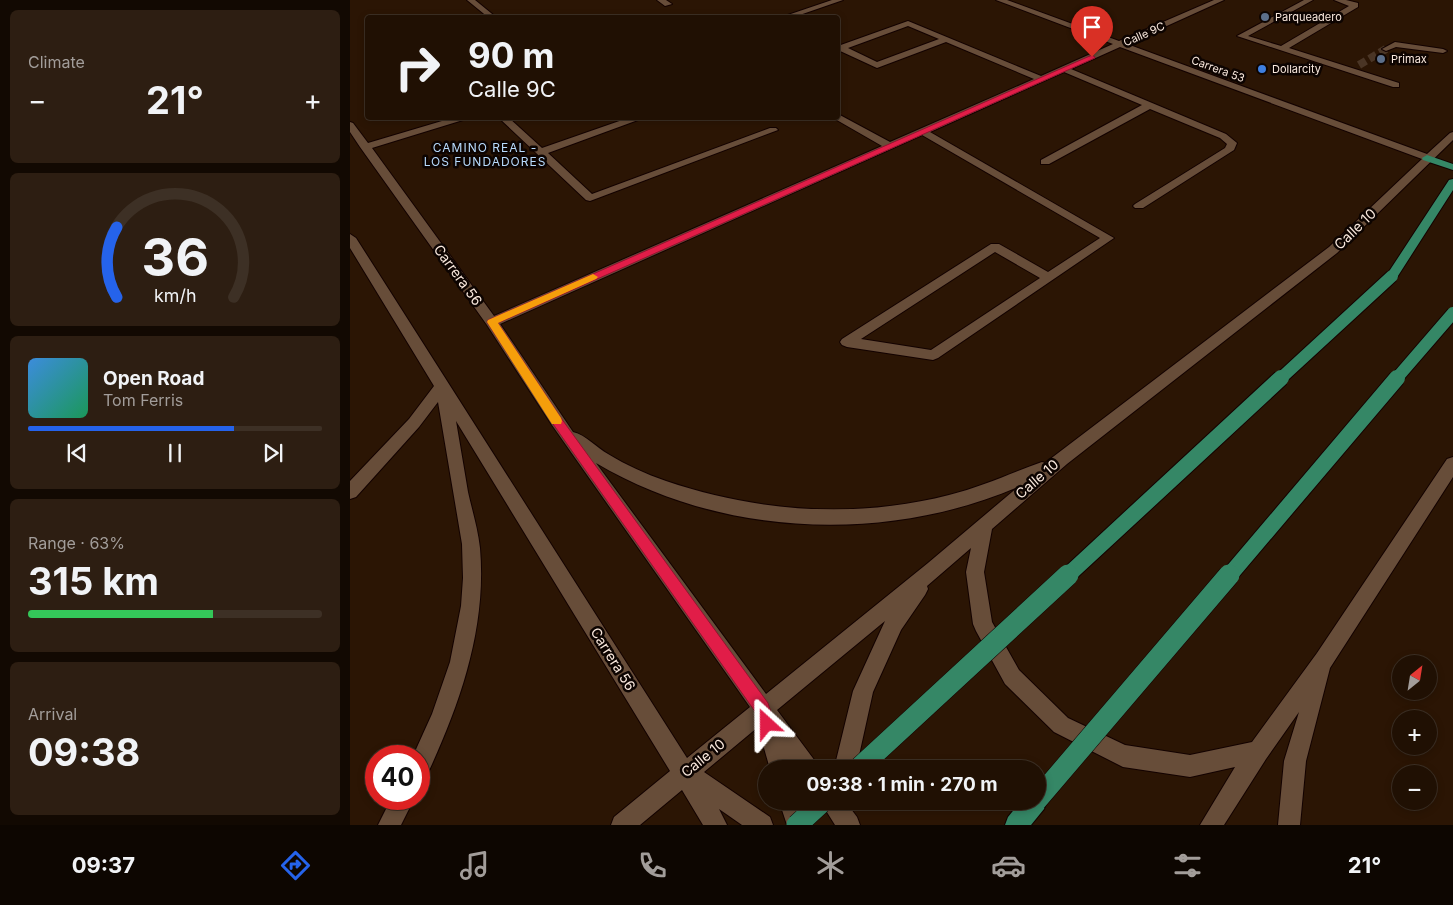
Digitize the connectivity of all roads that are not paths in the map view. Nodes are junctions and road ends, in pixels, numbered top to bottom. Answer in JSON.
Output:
{"nodes":[{"id":1,"x":471,"y":0,"type":"edge"},
{"id":2,"x":838,"y":0,"type":"edge"},
{"id":3,"x":1017,"y":0,"type":"edge"},
{"id":4,"x":1220,"y":0,"type":"edge"},
{"id":5,"x":1309,"y":0,"type":"edge"},
{"id":6,"x":1338,"y":0,"type":"edge"},
{"id":7,"x":1004,"y":2,"type":"edge"},
{"id":8,"x":490,"y":15,"type":"edge"},
{"id":9,"x":791,"y":15,"type":"edge"},
{"id":10,"x":946,"y":39,"type":"junction"},
{"id":11,"x":1120,"y":45,"type":"junction"},
{"id":12,"x":1282,"y":49,"type":"junction"},
{"id":13,"x":1386,"y":49,"type":"tunnel mouth"},
{"id":14,"x":1443,"y":51,"type":"dead end"},
{"id":15,"x":1359,"y":65,"type":"tunnel mouth"},
{"id":16,"x":1064,"y":68,"type":"junction"},
{"id":17,"x":1350,"y":70,"type":"junction"},
{"id":18,"x":1041,"y":79,"type":"junction"},
{"id":19,"x":1396,"y":85,"type":"dead end"},
{"id":20,"x":1150,"y":105,"type":"junction"},
{"id":21,"x":840,"y":118,"type":"edge"},
{"id":22,"x":453,"y":120,"type":"edge"},
{"id":23,"x":506,"y":120,"type":"edge"},
{"id":24,"x":629,"y":120,"type":"edge"},
{"id":25,"x":350,"y":125,"type":"edge"},
{"id":26,"x":774,"y":130,"type":"dead end"},
{"id":27,"x":922,"y":131,"type":"junction"},
{"id":28,"x":1453,"y":135,"type":"edge"},
{"id":29,"x":889,"y":146,"type":"junction"},
{"id":30,"x":365,"y":147,"type":"junction"},
{"id":31,"x":541,"y":152,"type":"junction"},
{"id":32,"x":1427,"y":158,"type":"junction"},
{"id":33,"x":1045,"y":162,"type":"dead end"},
{"id":34,"x":1453,"y":167,"type":"edge"},
{"id":35,"x":1453,"y":182,"type":"edge"},
{"id":36,"x":1139,"y":206,"type":"dead end"},
{"id":37,"x":350,"y":238,"type":"edge"},
{"id":38,"x":1049,"y":278,"type":"junction"},
{"id":39,"x":1453,"y":313,"type":"edge"},
{"id":40,"x":492,"y":322,"type":"junction"},
{"id":41,"x":442,"y":386,"type":"junction"},
{"id":42,"x":557,"y":421,"type":"junction"},
{"id":43,"x":1061,"y":459,"type":"junction"},
{"id":44,"x":1453,"y":464,"type":"edge"},
{"id":45,"x":350,"y":492,"type":"edge"},
{"id":46,"x":984,"y":526,"type":"junction"},
{"id":47,"x":934,"y":569,"type":"junction"},
{"id":48,"x":1324,"y":660,"type":"junction"},
{"id":49,"x":763,"y":709,"type":"junction"},
{"id":50,"x":429,"y":745,"type":"edge"},
{"id":51,"x":1258,"y":751,"type":"junction"},
{"id":52,"x":778,"y":760,"type":"edge"},
{"id":53,"x":800,"y":760,"type":"edge"},
{"id":54,"x":847,"y":760,"type":"edge"},
{"id":55,"x":868,"y":760,"type":"edge"},
{"id":56,"x":685,"y":772,"type":"junction"},
{"id":57,"x":1046,"y":789,"type":"edge"},
{"id":58,"x":397,"y":810,"type":"edge"},
{"id":59,"x":793,"y":810,"type":"edge"},
{"id":60,"x":836,"y":810,"type":"edge"},
{"id":61,"x":1028,"y":810,"type":"edge"},
{"id":62,"x":388,"y":825,"type":"edge"},
{"id":63,"x":622,"y":825,"type":"edge"},
{"id":64,"x":716,"y":825,"type":"edge"},
{"id":65,"x":762,"y":825,"type":"edge"},
{"id":66,"x":797,"y":825,"type":"edge"},
{"id":67,"x":1016,"y":825,"type":"edge"},
{"id":68,"x":1211,"y":825,"type":"edge"},
{"id":69,"x":1289,"y":825,"type":"edge"}],
"edges":[{"from":1,"to":8,"type":"street"},
{"from":2,"to":9,"type":"street"},
{"from":3,"to":7,"type":"street"},
{"from":4,"to":11,"type":"street","name":"Calle 9C"},
{"from":5,"to":12,"type":"street"},
{"from":6,"to":12,"type":"street"},
{"from":7,"to":11,"type":"street","name":"Carrera 53"},
{"from":10,"to":10,"type":"street"},
{"from":10,"to":18,"type":"street"},
{"from":11,"to":16,"type":"street","name":"Calle 9C"},
{"from":11,"to":32,"type":"street","name":"Carrera 53"},
{"from":12,"to":17,"type":"street"},
{"from":13,"to":14,"type":"street"},
{"from":15,"to":17,"type":"street"},
{"from":16,"to":18,"type":"street","name":"Calle 9C"},
{"from":16,"to":20,"type":"street"},
{"from":17,"to":19,"type":"street"},
{"from":18,"to":27,"type":"street","name":"Calle 9C"},
{"from":20,"to":33,"type":"street"},
{"from":20,"to":36,"type":"street"},
{"from":21,"to":29,"type":"street"},
{"from":22,"to":30,"type":"street"},
{"from":23,"to":31,"type":"street"},
{"from":24,"to":31,"type":"street"},
{"from":25,"to":30,"type":"street","name":"Carrera 56"},
{"from":26,"to":31,"type":"street"},
{"from":27,"to":29,"type":"street","name":"Calle 9C"},
{"from":27,"to":38,"type":"street"},
{"from":28,"to":32,"type":"street","name":"Calle 10"},
{"from":29,"to":40,"type":"street","name":"Calle 9C"},
{"from":30,"to":40,"type":"street","name":"Carrera 56"},
{"from":32,"to":34,"type":"main road"},
{"from":32,"to":43,"type":"street","name":"Calle 10"},
{"from":35,"to":55,"type":"main road","bridge":true},
{"from":37,"to":41,"type":"street","name":"Carrera 56"},
{"from":38,"to":38,"type":"street"},
{"from":39,"to":57,"type":"main road","bridge":true},
{"from":40,"to":42,"type":"street","name":"Carrera 56"},
{"from":41,"to":45,"type":"street"},
{"from":41,"to":50,"type":"street"},
{"from":41,"to":56,"type":"street","name":"Carrera 56"},
{"from":42,"to":43,"type":"street"},
{"from":42,"to":49,"type":"street","name":"Carrera 56"},
{"from":43,"to":46,"type":"street","name":"Calle 10"},
{"from":44,"to":48,"type":"street"},
{"from":46,"to":47,"type":"street","name":"Calle 10"},
{"from":46,"to":51,"type":"street"},
{"from":47,"to":49,"type":"street","name":"Calle 10"},
{"from":47,"to":54,"type":"street"},
{"from":48,"to":51,"type":"street"},
{"from":48,"to":69,"type":"street"},
{"from":49,"to":52,"type":"street"},
{"from":49,"to":53,"type":"street","name":"Carrera 56"},
{"from":49,"to":56,"type":"street","name":"Calle 10"},
{"from":51,"to":68,"type":"street"},
{"from":56,"to":63,"type":"street","name":"Calle 10"},
{"from":56,"to":64,"type":"street","name":"Carrera 56"},
{"from":56,"to":65,"type":"street"},
{"from":58,"to":62,"type":"street"},
{"from":59,"to":66,"type":"street"},
{"from":60,"to":66,"type":"main road","bridge":true},
{"from":61,"to":67,"type":"main road"}]}
